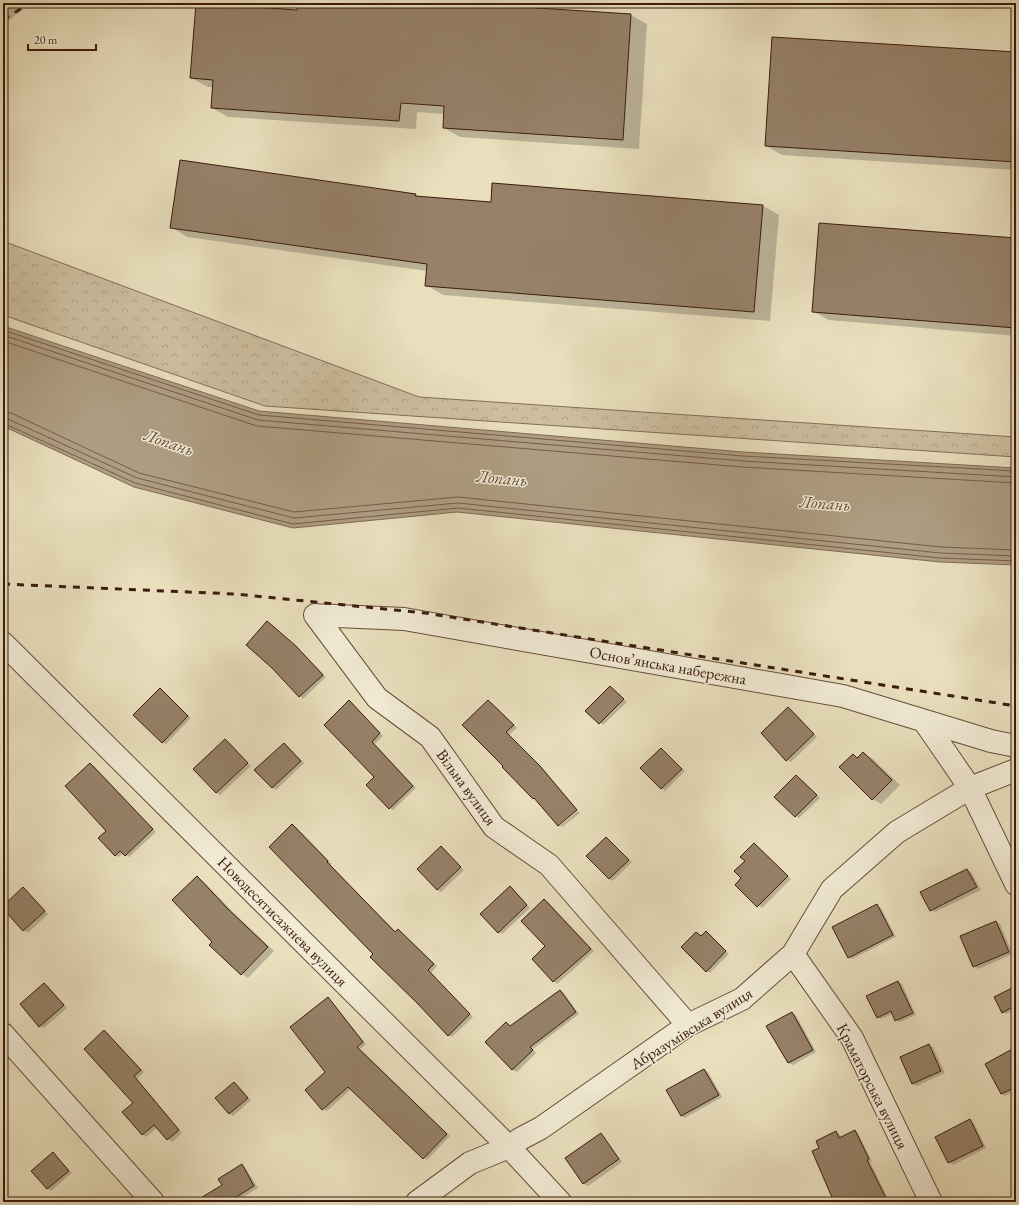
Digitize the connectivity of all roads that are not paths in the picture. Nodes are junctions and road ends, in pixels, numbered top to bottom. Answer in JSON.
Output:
{"nodes":[{"id":1,"x":315,"y":615,"type":"joint"},
{"id":2,"x":3,"y":643,"type":"edge"},
{"id":3,"x":924,"y":721,"type":"junction"},
{"id":4,"x":1016,"y":746,"type":"edge"},
{"id":5,"x":1016,"y":770,"type":"edge"},
{"id":6,"x":970,"y":788,"type":"junction"},
{"id":7,"x":1016,"y":884,"type":"edge"},
{"id":8,"x":793,"y":954,"type":"junction"},
{"id":9,"x":688,"y":1025,"type":"junction"},
{"id":10,"x":3,"y":1034,"type":"edge"},
{"id":11,"x":509,"y":1147,"type":"junction"},
{"id":12,"x":153,"y":1202,"type":"edge"},
{"id":13,"x":417,"y":1202,"type":"edge"},
{"id":14,"x":560,"y":1202,"type":"edge"},
{"id":15,"x":931,"y":1202,"type":"edge"}],
"edges":[{"from":1,"to":3,"type":"street","name":"Основ’янська набережна"},
{"from":1,"to":9,"type":"street","name":"Вільна вулиця"},
{"from":2,"to":11,"type":"street","name":"Новодесятисажнева вулиця"},
{"from":3,"to":4,"type":"street","name":"Основ’янська набережна"},
{"from":3,"to":6,"type":"street"},
{"from":5,"to":6,"type":"street","name":"Абразумівська вулиця"},
{"from":6,"to":7,"type":"street"},
{"from":6,"to":8,"type":"street","name":"Абразумівська вулиця"},
{"from":8,"to":9,"type":"street","name":"Абразумівська вулиця"},
{"from":8,"to":15,"type":"street","name":"Краматорська вулиця"},
{"from":9,"to":11,"type":"street","name":"Абразумівська вулиця"},
{"from":10,"to":12,"type":"street"},
{"from":11,"to":13,"type":"street","name":"Абразумівська вулиця"},
{"from":11,"to":14,"type":"street","name":"Новодесятисажнева вулиця"}]}
